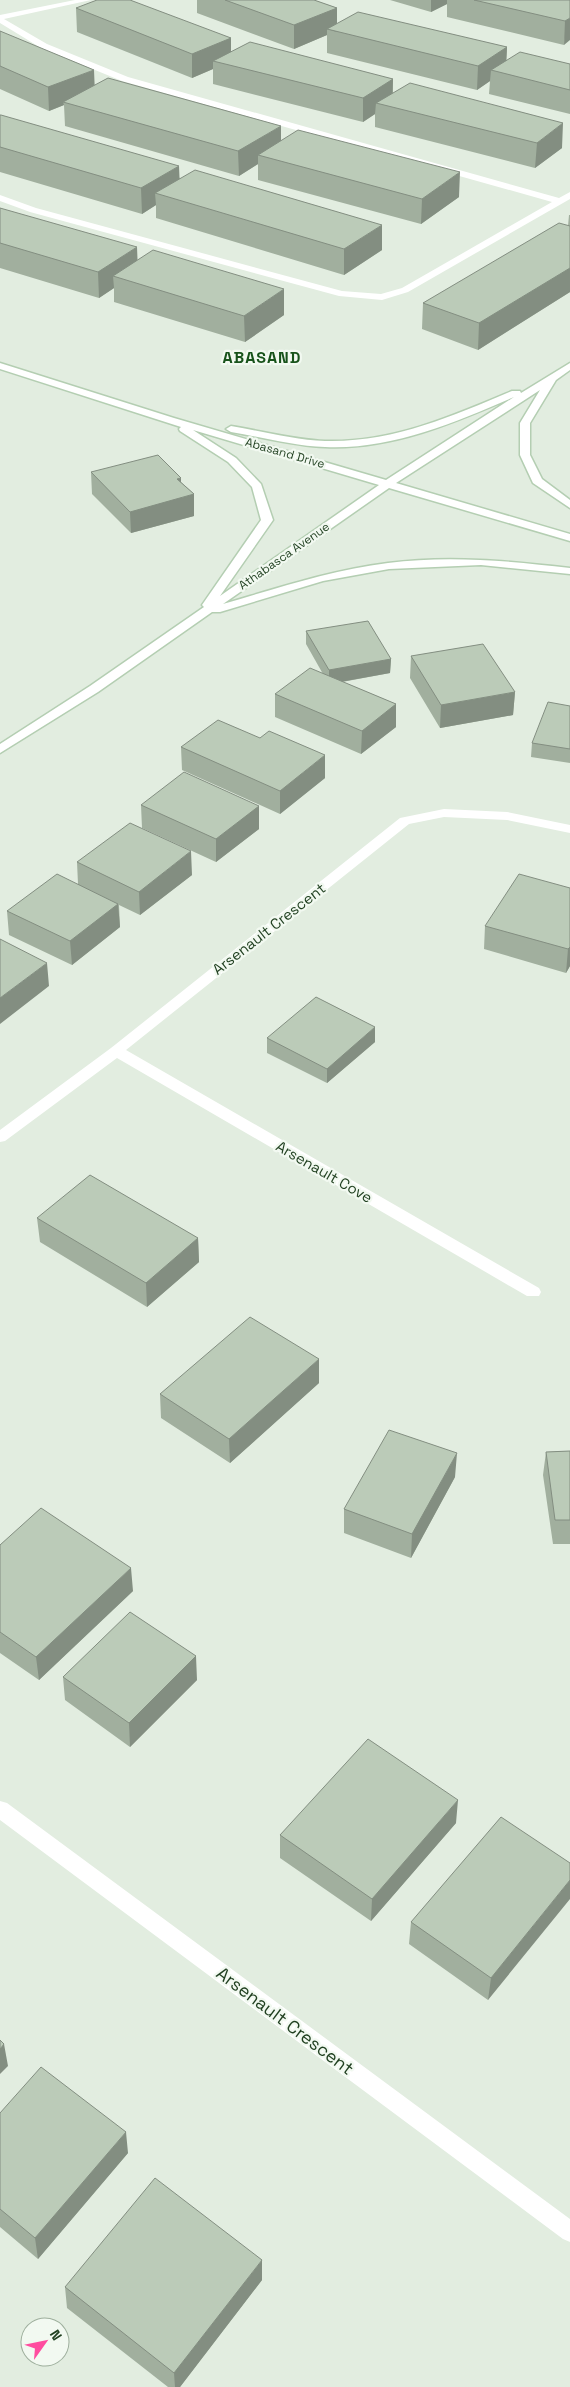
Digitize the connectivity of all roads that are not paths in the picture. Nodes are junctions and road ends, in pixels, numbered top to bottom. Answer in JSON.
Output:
{"nodes":[{"id":1,"x":87,"y":0,"type":"edge"},
{"id":2,"x":0,"y":19,"type":"edge"},
{"id":3,"x":570,"y":195,"type":"edge"},
{"id":4,"x":0,"y":198,"type":"edge"},
{"id":5,"x":560,"y":201,"type":"junction"},
{"id":6,"x":0,"y":366,"type":"edge"},
{"id":7,"x":570,"y":366,"type":"edge"},
{"id":8,"x":554,"y":376,"type":"junction"},
{"id":9,"x":170,"y":420,"type":"junction"},
{"id":10,"x":389,"y":483,"type":"junction"},
{"id":11,"x":570,"y":506,"type":"edge"},
{"id":12,"x":570,"y":538,"type":"edge"},
{"id":13,"x":570,"y":571,"type":"edge"},
{"id":14,"x":202,"y":614,"type":"junction"},
{"id":15,"x":0,"y":748,"type":"edge"},
{"id":16,"x":570,"y":829,"type":"edge"},
{"id":17,"x":116,"y":1051,"type":"junction"},
{"id":18,"x":0,"y":1137,"type":"edge"},
{"id":19,"x":533,"y":1292,"type":"dead end"},
{"id":20,"x":0,"y":1809,"type":"edge"},
{"id":21,"x":570,"y":2232,"type":"edge"}],
"edges":[{"from":1,"to":2,"type":"street"},
{"from":2,"to":5,"type":"street"},
{"from":3,"to":5,"type":"street"},
{"from":4,"to":5,"type":"street"},
{"from":6,"to":9,"type":"street","name":"Abasand Drive"},
{"from":7,"to":8,"type":"street","name":"Athabasca Avenue"},
{"from":8,"to":9,"type":"street"},
{"from":8,"to":10,"type":"street","name":"Athabasca Avenue"},
{"from":8,"to":11,"type":"street"},
{"from":9,"to":10,"type":"street","name":"Abasand Drive"},
{"from":9,"to":14,"type":"street"},
{"from":10,"to":12,"type":"street","name":"Abasand Drive"},
{"from":10,"to":14,"type":"street","name":"Athabasca Avenue"},
{"from":13,"to":14,"type":"street"},
{"from":14,"to":15,"type":"street","name":"Athabasca Avenue"},
{"from":16,"to":17,"type":"street","name":"Arsenault Crescent"},
{"from":17,"to":18,"type":"street","name":"Arsenault Crescent"},
{"from":17,"to":19,"type":"street","name":"Arsenault Cove"},
{"from":20,"to":21,"type":"street","name":"Arsenault Crescent"}]}
